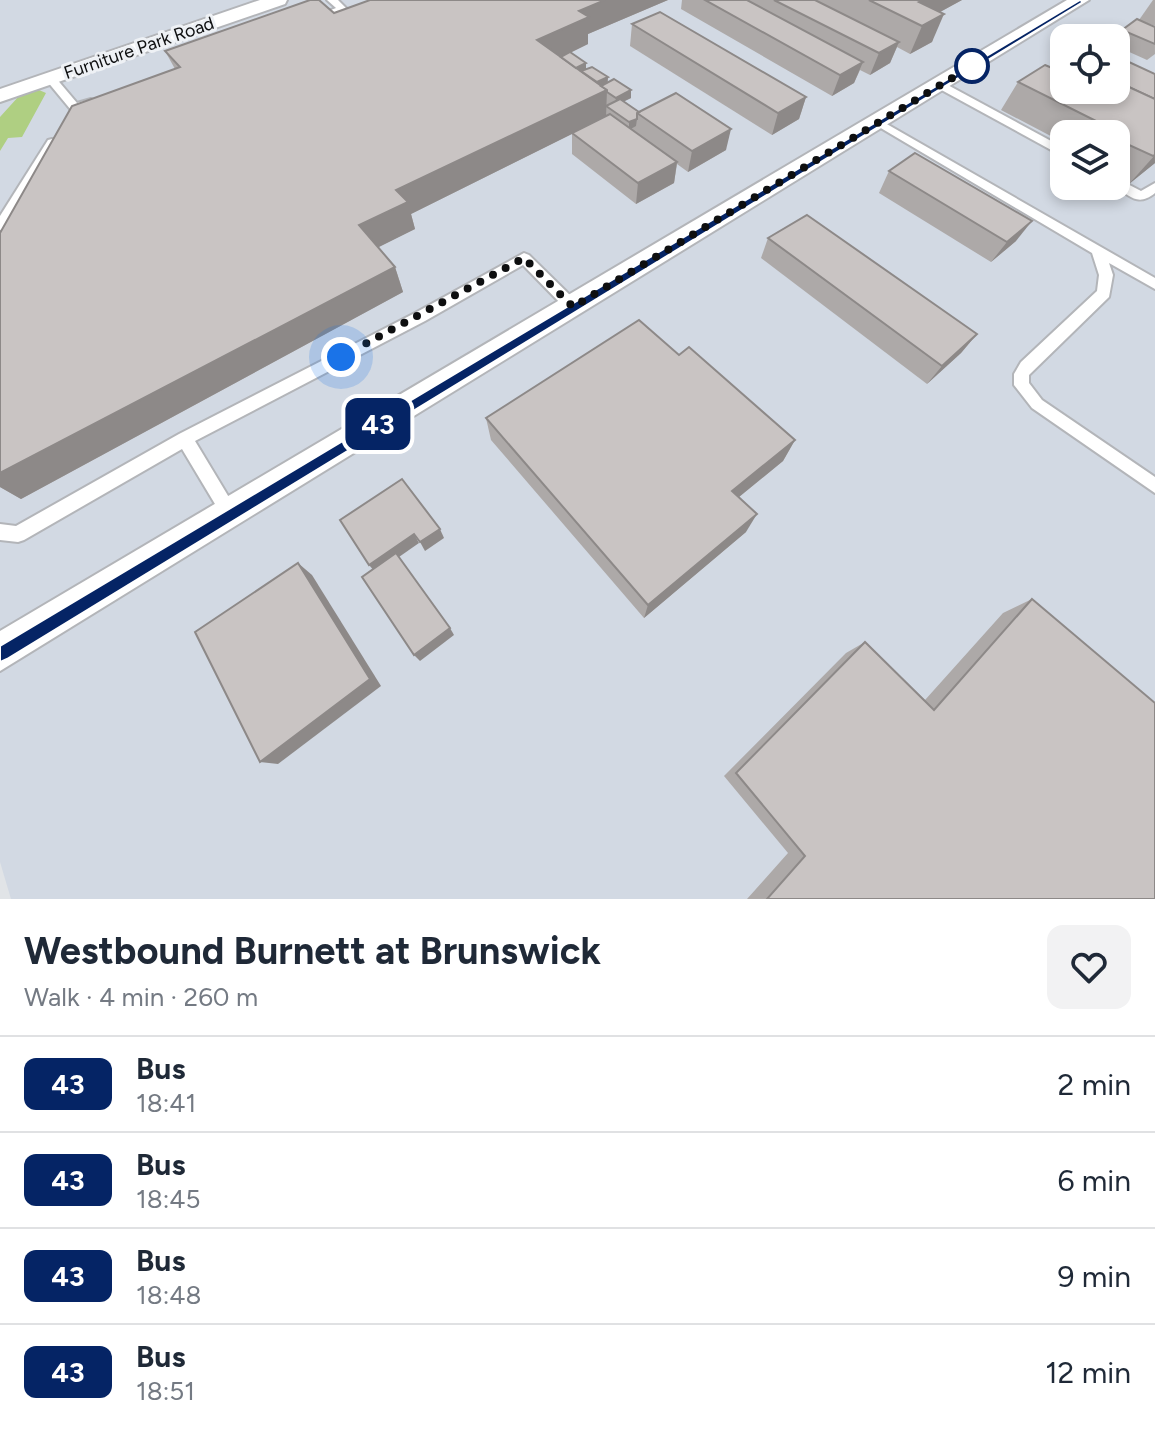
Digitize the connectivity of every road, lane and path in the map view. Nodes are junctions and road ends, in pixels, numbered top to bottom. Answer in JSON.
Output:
{"nodes":[{"id":1,"x":278,"y":0,"type":"edge"},
{"id":2,"x":332,"y":0,"type":"edge"},
{"id":3,"x":1080,"y":0,"type":"edge"},
{"id":4,"x":298,"y":26,"type":"edge"},
{"id":5,"x":51,"y":79,"type":"junction"},
{"id":6,"x":940,"y":85,"type":"junction"},
{"id":7,"x":0,"y":96,"type":"edge"},
{"id":8,"x":104,"y":97,"type":"edge"},
{"id":9,"x":75,"y":108,"type":"junction"},
{"id":10,"x":66,"y":121,"type":"edge"},
{"id":11,"x":878,"y":122,"type":"junction"},
{"id":12,"x":58,"y":134,"type":"edge"},
{"id":13,"x":1050,"y":145,"type":"edge"},
{"id":14,"x":1155,"y":187,"type":"edge"},
{"id":15,"x":1130,"y":190,"type":"edge"},
{"id":16,"x":0,"y":226,"type":"edge"},
{"id":17,"x":1098,"y":251,"type":"junction"},
{"id":18,"x":1155,"y":284,"type":"edge"},
{"id":19,"x":1106,"y":289,"type":"junction"},
{"id":20,"x":573,"y":307,"type":"junction"},
{"id":21,"x":185,"y":439,"type":"junction"},
{"id":22,"x":1155,"y":486,"type":"edge"},
{"id":23,"x":230,"y":514,"type":"junction"},
{"id":24,"x":0,"y":532,"type":"edge"},
{"id":25,"x":0,"y":652,"type":"edge"}],
"edges":[{"from":1,"to":5,"type":"street","name":"Furniture Park Road"},
{"from":2,"to":4,"type":"lane"},
{"from":3,"to":6,"type":"street"},
{"from":5,"to":7,"type":"street","name":"Furniture Park Road"},
{"from":5,"to":9,"type":"lane"},
{"from":6,"to":11,"type":"street"},
{"from":6,"to":13,"type":"lane"},
{"from":8,"to":9,"type":"lane"},
{"from":9,"to":10,"type":"lane"},
{"from":11,"to":17,"type":"lane"},
{"from":11,"to":20,"type":"street"},
{"from":12,"to":16,"type":"lane"},
{"from":14,"to":15,"type":"lane"},
{"from":17,"to":18,"type":"lane"},
{"from":17,"to":19,"type":"lane"},
{"from":18,"to":19,"type":"lane"},
{"from":19,"to":22,"type":"lane"},
{"from":20,"to":21,"type":"lane"},
{"from":20,"to":23,"type":"street"},
{"from":21,"to":23,"type":"lane"},
{"from":21,"to":24,"type":"lane"},
{"from":23,"to":25,"type":"street"}]}
